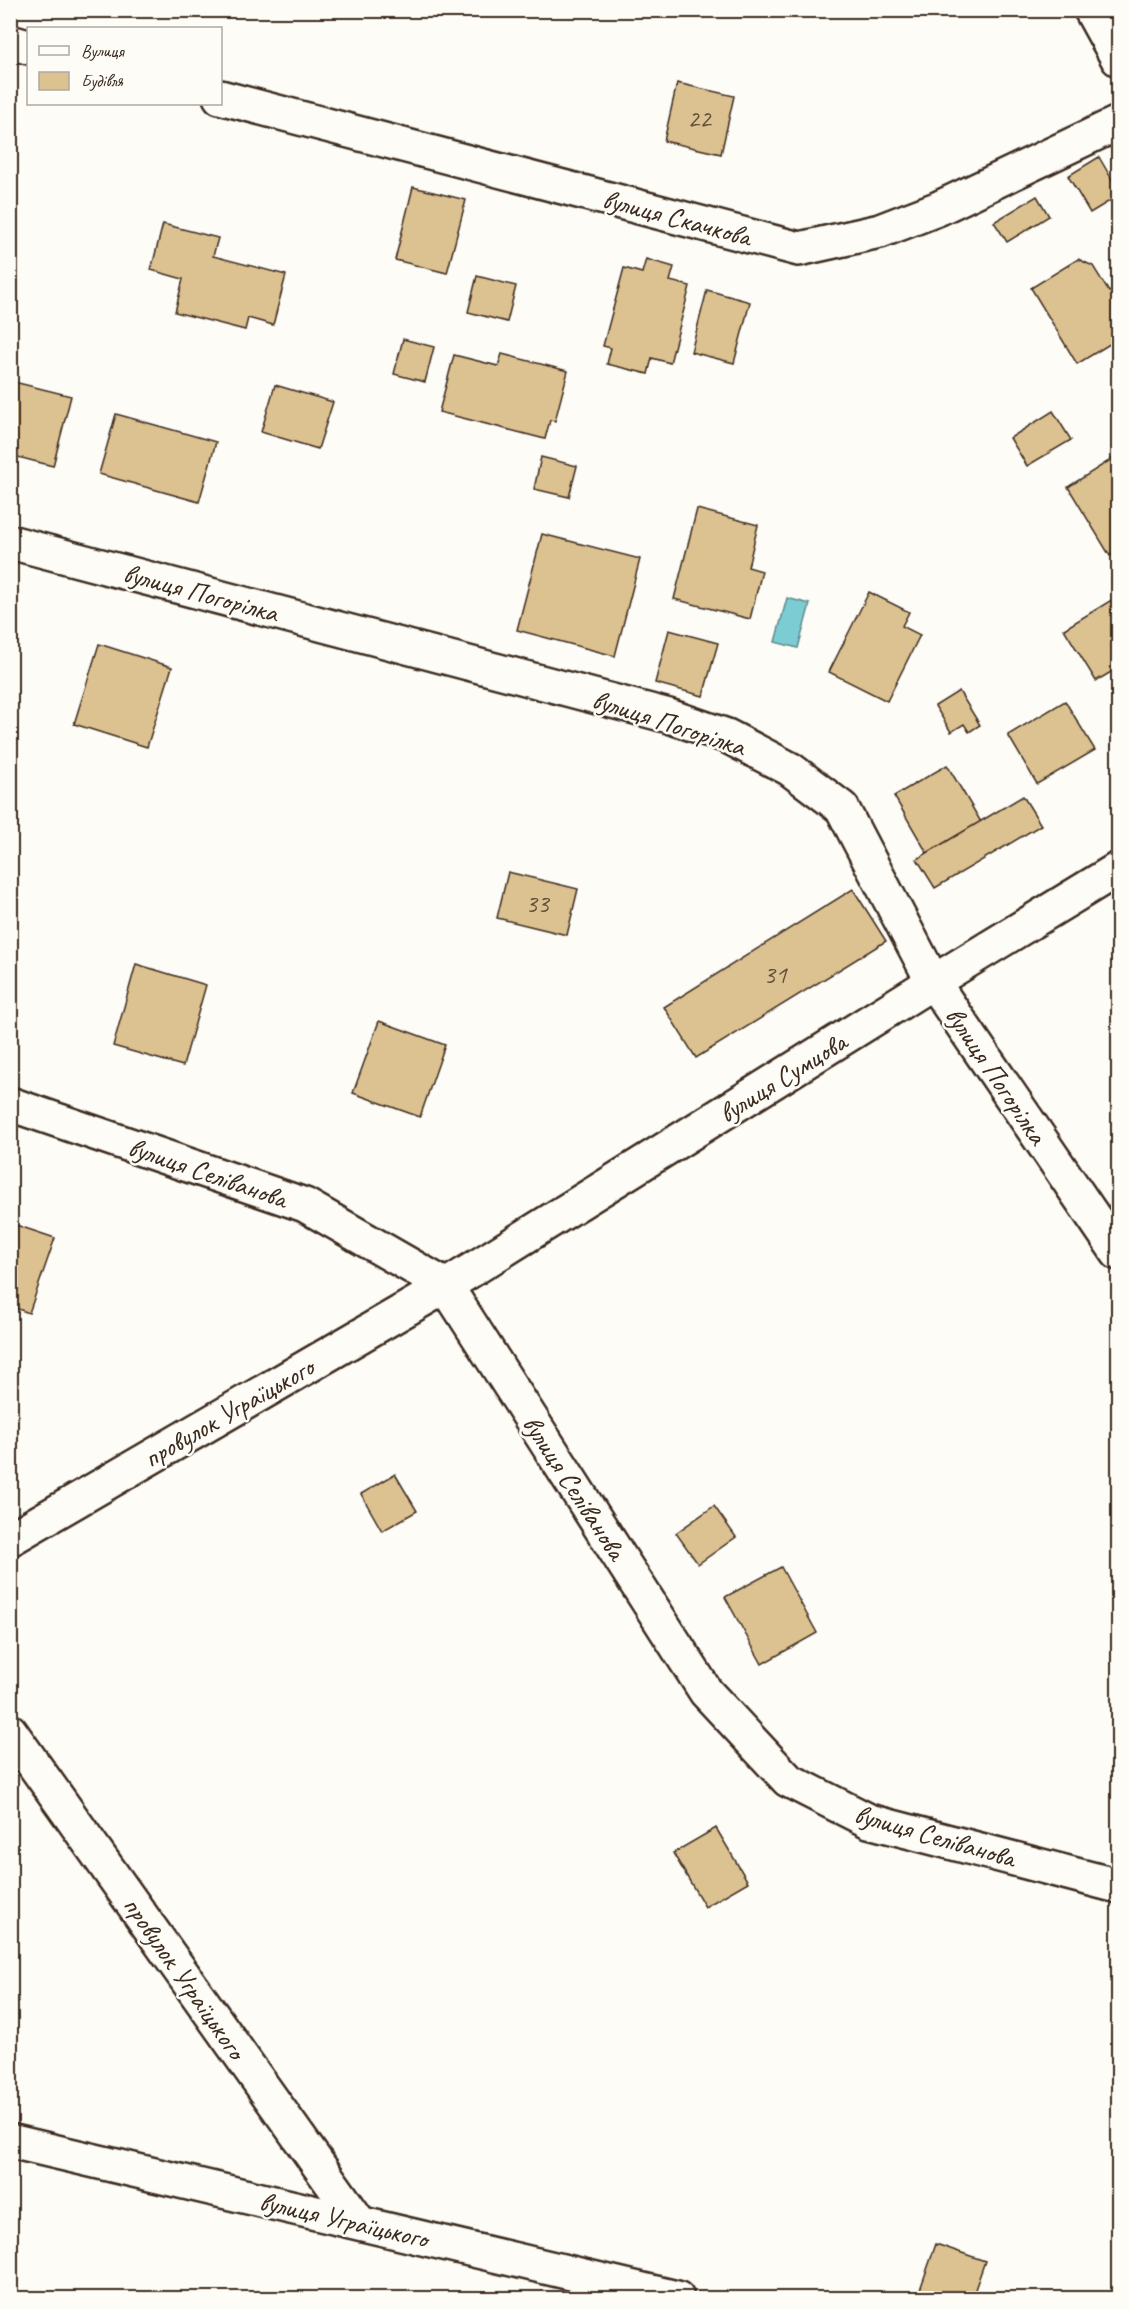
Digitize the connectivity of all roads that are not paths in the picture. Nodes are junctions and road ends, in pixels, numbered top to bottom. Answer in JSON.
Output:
{"nodes":[{"id":1,"x":1091,"y":10,"type":"edge"},
{"id":2,"x":10,"y":42,"type":"edge"},
{"id":3,"x":27,"y":46,"type":"edge"},
{"id":4,"x":1119,"y":59,"type":"edge"},
{"id":5,"x":222,"y":98,"type":"edge"},
{"id":6,"x":1118,"y":124,"type":"edge"},
{"id":7,"x":10,"y":542,"type":"edge"},
{"id":8,"x":1119,"y":870,"type":"edge"},
{"id":9,"x":933,"y":982,"type":"junction"},
{"id":10,"x":10,"y":1104,"type":"edge"},
{"id":11,"x":1119,"y":1252,"type":"edge"},
{"id":12,"x":446,"y":1286,"type":"junction"},
{"id":13,"x":10,"y":1539,"type":"edge"},
{"id":14,"x":10,"y":1731,"type":"edge"},
{"id":15,"x":1119,"y":1886,"type":"edge"},
{"id":16,"x":10,"y":2141,"type":"edge"},
{"id":17,"x":359,"y":2222,"type":"junction"},
{"id":18,"x":677,"y":2298,"type":"edge"}],
"edges":[{"from":1,"to":4,"type":"street"},
{"from":2,"to":3,"type":"street"},
{"from":5,"to":6,"type":"street","name":"вулиця Скачкова"},
{"from":7,"to":9,"type":"street","name":"вулиця Погорілка"},
{"from":8,"to":9,"type":"street","name":"вулиця Сумцова"},
{"from":9,"to":11,"type":"street","name":"вулиця Погорілка"},
{"from":9,"to":12,"type":"street","name":"вулиця Сумцова"},
{"from":10,"to":12,"type":"street","name":"вулиця Селіванова"},
{"from":12,"to":13,"type":"street","name":"провулок Уграїцького"},
{"from":12,"to":15,"type":"street","name":"вулиця Селіванова"},
{"from":14,"to":17,"type":"street","name":"провулок Уграїцького"},
{"from":16,"to":17,"type":"street","name":"вулиця Уграїцького"},
{"from":17,"to":18,"type":"street","name":"вулиця Уграїцького"}]}
